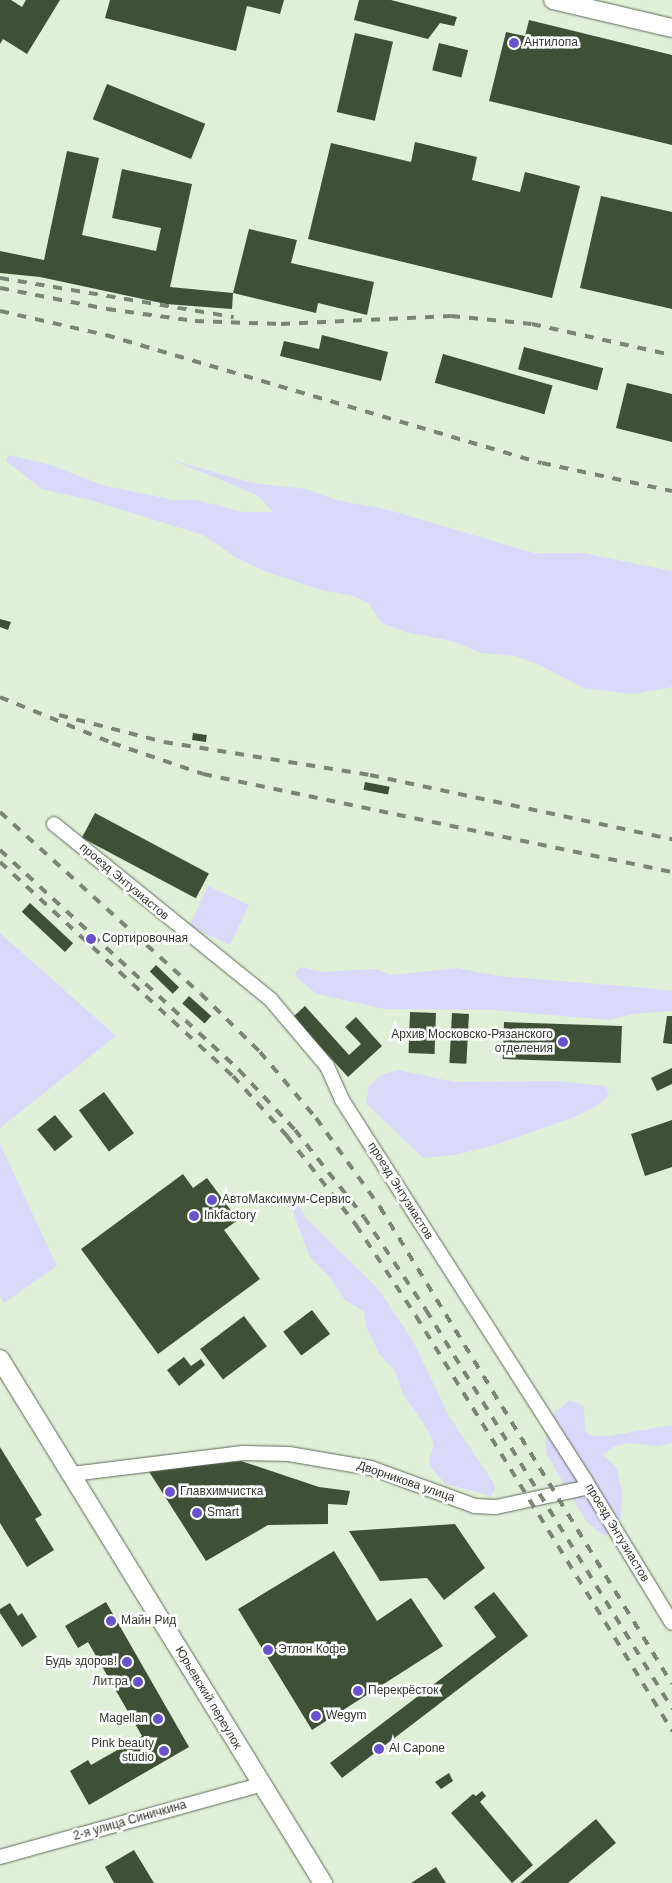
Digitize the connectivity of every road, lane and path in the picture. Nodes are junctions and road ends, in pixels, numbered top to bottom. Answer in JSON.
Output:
{"nodes":[{"id":1,"x":553,"y":0,"type":"edge"},
{"id":2,"x":672,"y":28,"type":"edge"},
{"id":3,"x":54,"y":824,"type":"dead end"},
{"id":4,"x":0,"y":1359,"type":"edge"},
{"id":5,"x":72,"y":1474,"type":"junction"},
{"id":6,"x":589,"y":1487,"type":"junction"},
{"id":7,"x":672,"y":1623,"type":"edge"},
{"id":8,"x":260,"y":1785,"type":"junction"},
{"id":9,"x":0,"y":1857,"type":"edge"},
{"id":10,"x":323,"y":1883,"type":"edge"}],
"edges":[{"from":1,"to":2,"type":"street"},
{"from":3,"to":6,"type":"street","name":"проезд Энтузиастов"},
{"from":4,"to":5,"type":"street","name":"Юрьевский переулок"},
{"from":5,"to":6,"type":"street","name":"Дворникова улица"},
{"from":5,"to":8,"type":"street","name":"Юрьевский переулок"},
{"from":6,"to":7,"type":"street","name":"проезд Энтузиастов"},
{"from":8,"to":9,"type":"street","name":"2-я улица Синичкина"},
{"from":8,"to":10,"type":"street","name":"Юрьевский переулок"}]}
